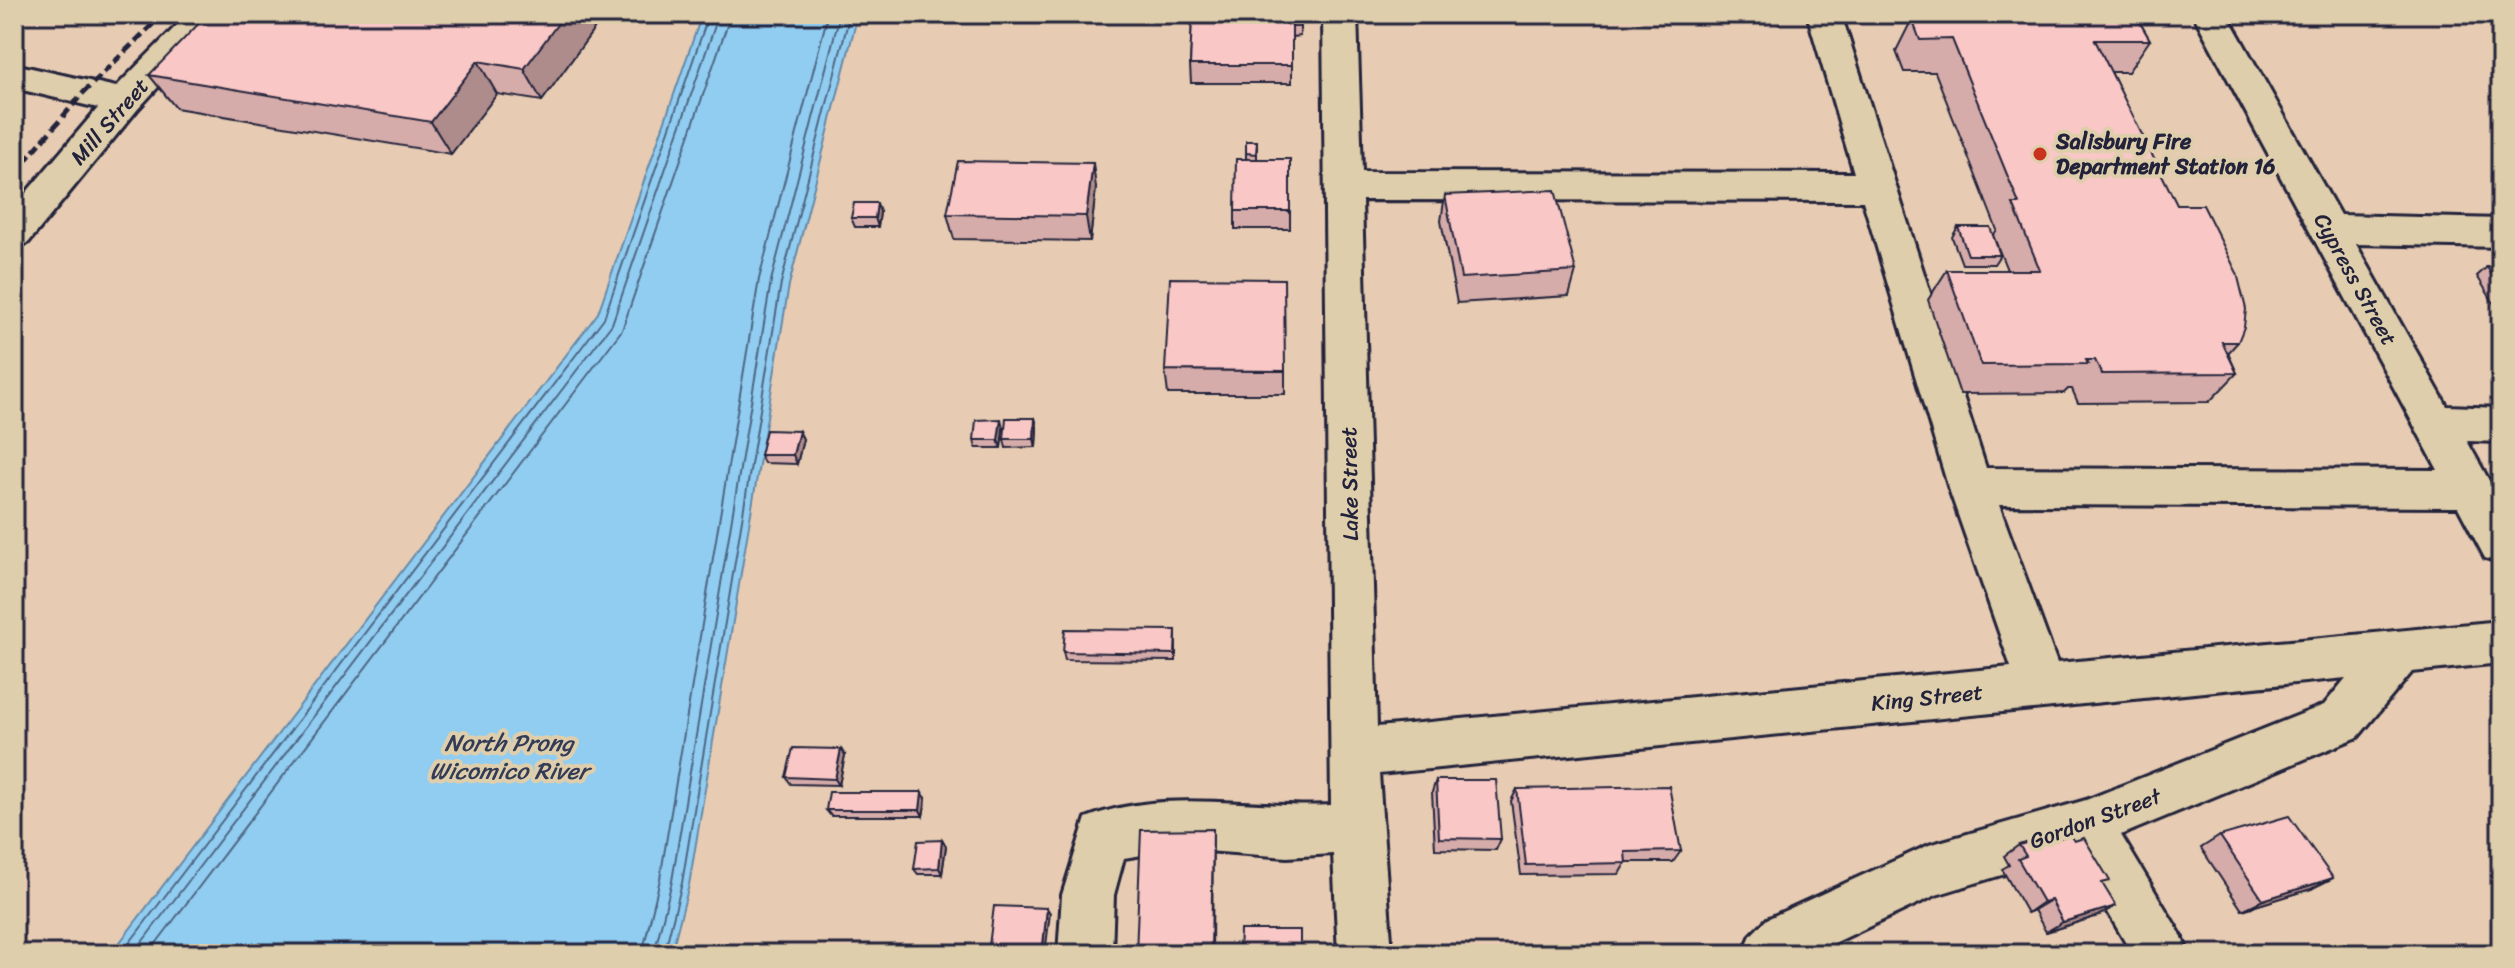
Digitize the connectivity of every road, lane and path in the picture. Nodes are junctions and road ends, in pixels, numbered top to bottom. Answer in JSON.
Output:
{"nodes":[{"id":1,"x":208,"y":14,"type":"edge"},
{"id":2,"x":1340,"y":14,"type":"edge"},
{"id":3,"x":1824,"y":14,"type":"edge"},
{"id":4,"x":2210,"y":14,"type":"edge"},
{"id":5,"x":14,"y":76,"type":"edge"},
{"id":6,"x":124,"y":101,"type":"junction"},
{"id":7,"x":1342,"y":186,"type":"junction"},
{"id":8,"x":1879,"y":187,"type":"junction"},
{"id":9,"x":2329,"y":229,"type":"junction"},
{"id":10,"x":14,"y":233,"type":"edge"},
{"id":11,"x":2501,"y":233,"type":"edge"},
{"id":12,"x":2435,"y":423,"type":"junction"},
{"id":13,"x":2501,"y":425,"type":"edge"},
{"id":14,"x":1970,"y":486,"type":"junction"},
{"id":15,"x":2471,"y":489,"type":"junction"},
{"id":16,"x":2501,"y":544,"type":"edge"},
{"id":17,"x":2501,"y":642,"type":"edge"},
{"id":18,"x":2399,"y":652,"type":"junction"},
{"id":19,"x":2042,"y":686,"type":"junction"},
{"id":20,"x":1353,"y":753,"type":"junction"},
{"id":21,"x":2086,"y":825,"type":"junction"},
{"id":22,"x":1358,"y":828,"type":"junction"},
{"id":23,"x":1085,"y":954,"type":"edge"},
{"id":24,"x":1365,"y":954,"type":"edge"},
{"id":25,"x":1770,"y":954,"type":"edge"},
{"id":26,"x":2162,"y":954,"type":"edge"}],
"edges":[{"from":1,"to":6,"type":"street","name":"Mill Street"},
{"from":2,"to":7,"type":"street","name":"Lake Street"},
{"from":3,"to":8,"type":"street"},
{"from":4,"to":9,"type":"street","name":"Cypress Street"},
{"from":5,"to":6,"type":"street"},
{"from":6,"to":10,"type":"street","name":"Mill Street"},
{"from":7,"to":8,"type":"street"},
{"from":7,"to":20,"type":"street","name":"Lake Street"},
{"from":8,"to":14,"type":"street"},
{"from":9,"to":11,"type":"street"},
{"from":9,"to":12,"type":"street","name":"Cypress Street"},
{"from":12,"to":13,"type":"street"},
{"from":12,"to":15,"type":"street","name":"Cypress Street"},
{"from":14,"to":15,"type":"street"},
{"from":14,"to":19,"type":"street"},
{"from":15,"to":16,"type":"street","name":"Cypress Street"},
{"from":17,"to":18,"type":"street","name":"King Street"},
{"from":18,"to":19,"type":"street","name":"King Street"},
{"from":18,"to":21,"type":"street","name":"Gordon Street"},
{"from":19,"to":20,"type":"street","name":"King Street"},
{"from":20,"to":22,"type":"street","name":"Lake Street"},
{"from":21,"to":25,"type":"street","name":"Gordon Street"},
{"from":21,"to":26,"type":"street"},
{"from":22,"to":23,"type":"street"},
{"from":22,"to":24,"type":"street","name":"Lake Street"}]}
